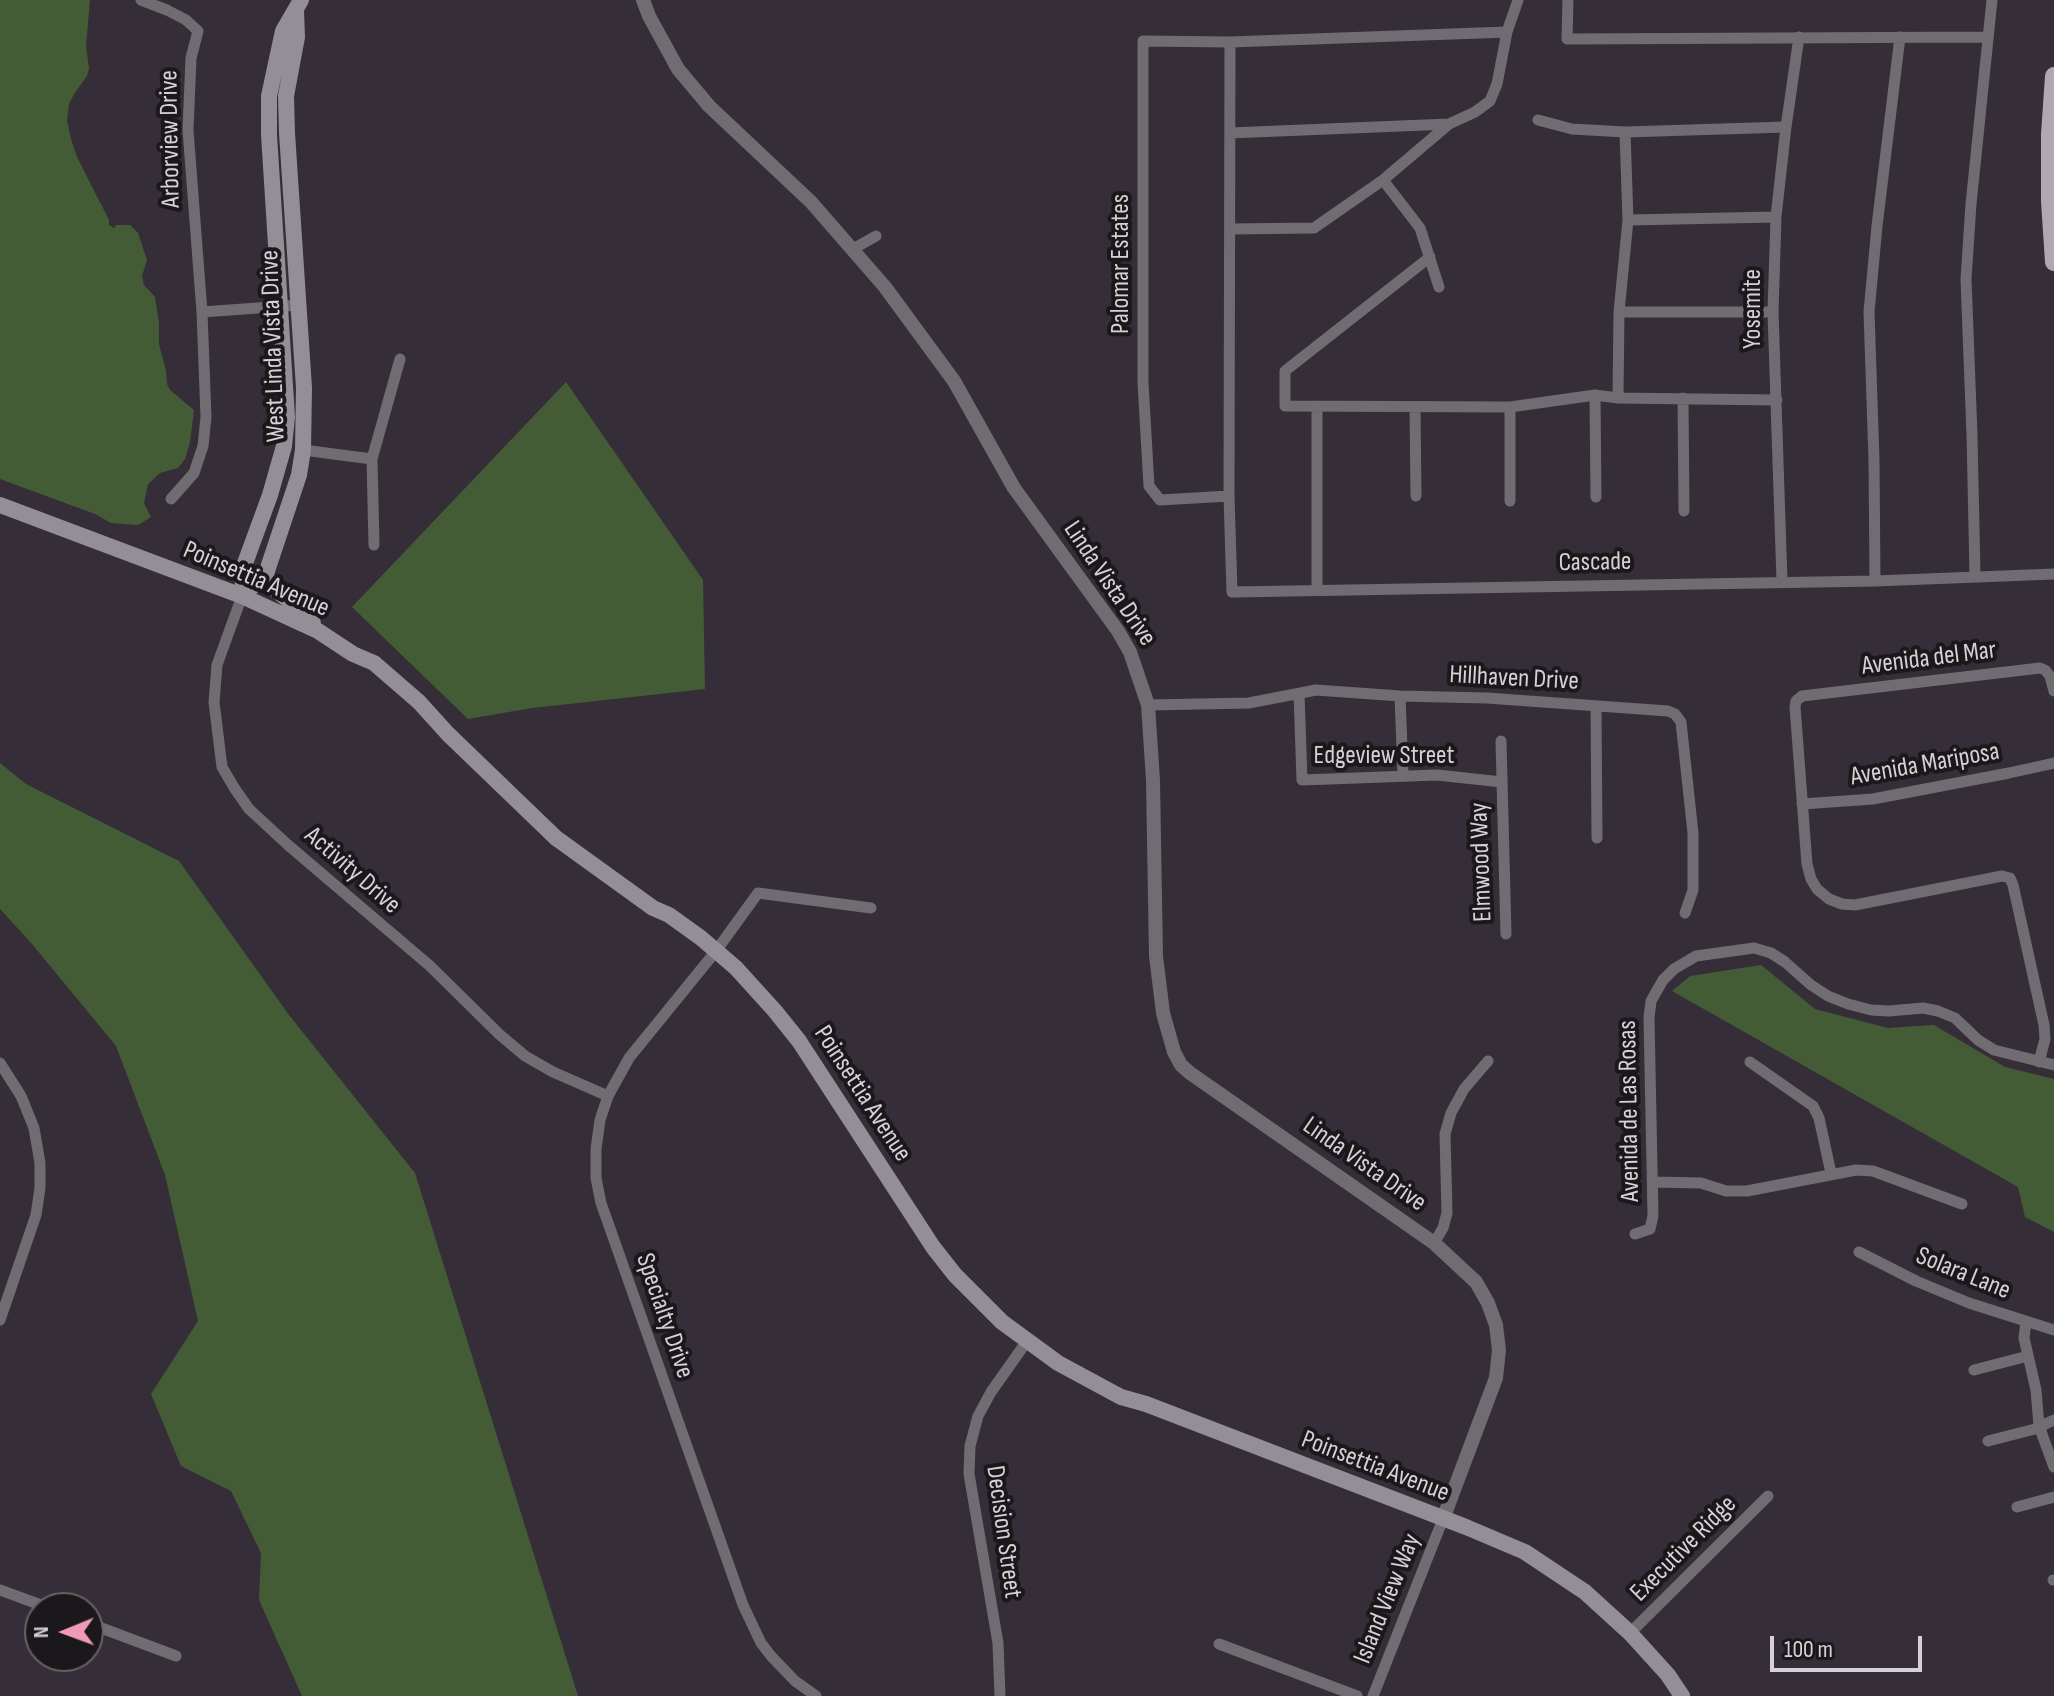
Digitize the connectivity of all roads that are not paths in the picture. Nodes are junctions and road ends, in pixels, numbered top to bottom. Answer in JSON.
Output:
{"nodes":[{"id":1,"x":141,"y":0,"type":"edge"},
{"id":2,"x":643,"y":0,"type":"edge"},
{"id":3,"x":1518,"y":0,"type":"edge"},
{"id":4,"x":1568,"y":0,"type":"edge"},
{"id":5,"x":1992,"y":0,"type":"edge"},
{"id":6,"x":298,"y":5,"type":"edge"},
{"id":7,"x":1507,"y":32,"type":"junction"},
{"id":8,"x":1799,"y":37,"type":"junction"},
{"id":9,"x":1900,"y":37,"type":"junction"},
{"id":10,"x":1987,"y":37,"type":"junction"},
{"id":11,"x":1230,"y":42,"type":"junction"},
{"id":12,"x":2054,"y":76,"type":"edge"},
{"id":13,"x":1538,"y":120,"type":"dead end"},
{"id":14,"x":1449,"y":124,"type":"junction"},
{"id":15,"x":1786,"y":127,"type":"junction"},
{"id":16,"x":1625,"y":132,"type":"junction"},
{"id":17,"x":1230,"y":133,"type":"junction"},
{"id":18,"x":1383,"y":180,"type":"junction"},
{"id":19,"x":1776,"y":217,"type":"junction"},
{"id":20,"x":1628,"y":220,"type":"junction"},
{"id":21,"x":1230,"y":229,"type":"junction"},
{"id":22,"x":876,"y":236,"type":"dead end"},
{"id":23,"x":853,"y":249,"type":"junction"},
{"id":24,"x":1430,"y":257,"type":"junction"},
{"id":25,"x":2054,"y":262,"type":"edge"},
{"id":26,"x":1439,"y":287,"type":"dead end"},
{"id":27,"x":279,"y":305,"type":"junction"},
{"id":28,"x":299,"y":305,"type":"junction"},
{"id":29,"x":202,"y":312,"type":"junction"},
{"id":30,"x":1619,"y":312,"type":"junction"},
{"id":31,"x":1773,"y":312,"type":"junction"},
{"id":32,"x":400,"y":359,"type":"dead end"},
{"id":33,"x":1595,"y":395,"type":"junction"},
{"id":34,"x":1618,"y":398,"type":"junction"},
{"id":35,"x":1683,"y":398,"type":"junction"},
{"id":36,"x":1777,"y":400,"type":"junction"},
{"id":37,"x":1317,"y":406,"type":"junction"},
{"id":38,"x":1415,"y":407,"type":"junction"},
{"id":39,"x":1510,"y":407,"type":"junction"},
{"id":40,"x":303,"y":450,"type":"junction"},
{"id":41,"x":372,"y":459,"type":"junction"},
{"id":42,"x":1229,"y":496,"type":"junction"},
{"id":43,"x":1416,"y":496,"type":"dead end"},
{"id":44,"x":1596,"y":497,"type":"dead end"},
{"id":45,"x":171,"y":499,"type":"dead end"},
{"id":46,"x":1510,"y":501,"type":"dead end"},
{"id":47,"x":0,"y":505,"type":"edge"},
{"id":48,"x":1684,"y":511,"type":"dead end"},
{"id":49,"x":374,"y":545,"type":"dead end"},
{"id":50,"x":266,"y":574,"type":"junction"},
{"id":51,"x":2054,"y":574,"type":"edge"},
{"id":52,"x":1975,"y":576,"type":"junction"},
{"id":53,"x":1782,"y":581,"type":"junction"},
{"id":54,"x":1875,"y":581,"type":"junction"},
{"id":55,"x":1317,"y":590,"type":"junction"},
{"id":56,"x":242,"y":596,"type":"junction"},
{"id":57,"x":318,"y":631,"type":"junction"},
{"id":58,"x":2054,"y":691,"type":"edge"},
{"id":59,"x":1299,"y":694,"type":"junction"},
{"id":60,"x":1400,"y":696,"type":"junction"},
{"id":61,"x":1148,"y":705,"type":"junction"},
{"id":62,"x":1596,"y":706,"type":"junction"},
{"id":63,"x":1501,"y":741,"type":"dead end"},
{"id":64,"x":2054,"y":763,"type":"edge"},
{"id":65,"x":1403,"y":775,"type":"junction"},
{"id":66,"x":1502,"y":782,"type":"junction"},
{"id":67,"x":1802,"y":804,"type":"junction"},
{"id":68,"x":1597,"y":838,"type":"dead end"},
{"id":69,"x":871,"y":908,"type":"dead end"},
{"id":70,"x":1685,"y":913,"type":"dead end"},
{"id":71,"x":1506,"y":934,"type":"dead end"},
{"id":72,"x":716,"y":951,"type":"junction"},
{"id":73,"x":1488,"y":1061,"type":"dead end"},
{"id":74,"x":1750,"y":1062,"type":"dead end"},
{"id":75,"x":2039,"y":1062,"type":"junction"},
{"id":76,"x":0,"y":1063,"type":"edge"},
{"id":77,"x":2054,"y":1065,"type":"edge"},
{"id":78,"x":608,"y":1096,"type":"junction"},
{"id":79,"x":1831,"y":1173,"type":"junction"},
{"id":80,"x":1653,"y":1182,"type":"junction"},
{"id":81,"x":1962,"y":1204,"type":"dead end"},
{"id":82,"x":1635,"y":1234,"type":"dead end"},
{"id":83,"x":1434,"y":1243,"type":"junction"},
{"id":84,"x":1859,"y":1252,"type":"dead end"},
{"id":85,"x":0,"y":1320,"type":"edge"},
{"id":86,"x":2026,"y":1321,"type":"junction"},
{"id":87,"x":2054,"y":1330,"type":"edge"},
{"id":88,"x":1027,"y":1341,"type":"junction"},
{"id":89,"x":2028,"y":1356,"type":"junction"},
{"id":90,"x":1974,"y":1370,"type":"dead end"},
{"id":91,"x":2054,"y":1420,"type":"edge"},
{"id":92,"x":2039,"y":1426,"type":"junction"},
{"id":93,"x":1988,"y":1441,"type":"dead end"},
{"id":94,"x":2054,"y":1467,"type":"edge"},
{"id":95,"x":1768,"y":1496,"type":"dead end"},
{"id":96,"x":2054,"y":1497,"type":"edge"},
{"id":97,"x":2017,"y":1507,"type":"dead end"},
{"id":98,"x":1443,"y":1519,"type":"junction"},
{"id":99,"x":0,"y":1590,"type":"edge"},
{"id":100,"x":24,"y":1599,"type":"edge"},
{"id":101,"x":104,"y":1629,"type":"edge"},
{"id":102,"x":1630,"y":1633,"type":"junction"},
{"id":103,"x":1219,"y":1644,"type":"dead end"},
{"id":104,"x":176,"y":1656,"type":"dead end"},
{"id":105,"x":816,"y":1696,"type":"edge"},
{"id":106,"x":1000,"y":1696,"type":"edge"},
{"id":107,"x":1357,"y":1696,"type":"edge"},
{"id":108,"x":1373,"y":1696,"type":"edge"},
{"id":109,"x":1682,"y":1696,"type":"edge"}],
"edges":[{"from":1,"to":29,"type":"street","name":"Arborview Drive"},
{"from":2,"to":23,"type":"street","name":"Linda Vista Drive"},
{"from":3,"to":7,"type":"street"},
{"from":4,"to":8,"type":"street"},
{"from":5,"to":10,"type":"street"},
{"from":6,"to":27,"type":"main road","name":"West Linda Vista Drive"},
{"from":6,"to":28,"type":"main road","name":"West Linda Vista Drive"},
{"from":7,"to":11,"type":"street"},
{"from":7,"to":14,"type":"street"},
{"from":8,"to":9,"type":"street"},
{"from":8,"to":15,"type":"street","name":"Yosemite"},
{"from":9,"to":10,"type":"street"},
{"from":9,"to":54,"type":"street"},
{"from":10,"to":52,"type":"street"},
{"from":11,"to":17,"type":"street"},
{"from":11,"to":42,"type":"street","name":"Palomar Estates"},
{"from":12,"to":25,"type":"main road"},
{"from":13,"to":16,"type":"street"},
{"from":14,"to":17,"type":"street"},
{"from":14,"to":18,"type":"street"},
{"from":15,"to":16,"type":"street"},
{"from":15,"to":19,"type":"street","name":"Yosemite"},
{"from":16,"to":20,"type":"street"},
{"from":17,"to":21,"type":"street"},
{"from":18,"to":21,"type":"street"},
{"from":18,"to":24,"type":"street"},
{"from":19,"to":20,"type":"street"},
{"from":19,"to":31,"type":"street","name":"Yosemite"},
{"from":20,"to":30,"type":"street"},
{"from":21,"to":42,"type":"street"},
{"from":22,"to":23,"type":"street"},
{"from":23,"to":61,"type":"street","name":"Linda Vista Drive"},
{"from":24,"to":26,"type":"street"},
{"from":24,"to":37,"type":"street"},
{"from":27,"to":28,"type":"street"},
{"from":27,"to":29,"type":"street"},
{"from":27,"to":56,"type":"main road","name":"West Linda Vista Drive"},
{"from":28,"to":40,"type":"main road","name":"West Linda Vista Drive"},
{"from":29,"to":45,"type":"street","name":"Arborview Drive"},
{"from":30,"to":31,"type":"street"},
{"from":30,"to":34,"type":"street"},
{"from":31,"to":36,"type":"street","name":"Yosemite"},
{"from":32,"to":41,"type":"street"},
{"from":33,"to":34,"type":"street"},
{"from":33,"to":39,"type":"street"},
{"from":33,"to":44,"type":"street"},
{"from":34,"to":35,"type":"street"},
{"from":35,"to":36,"type":"street"},
{"from":35,"to":48,"type":"street"},
{"from":36,"to":53,"type":"street","name":"Yosemite"},
{"from":37,"to":38,"type":"street"},
{"from":37,"to":55,"type":"street"},
{"from":38,"to":39,"type":"street"},
{"from":38,"to":43,"type":"street"},
{"from":39,"to":46,"type":"street"},
{"from":40,"to":41,"type":"street"},
{"from":40,"to":50,"type":"main road","name":"West Linda Vista Drive"},
{"from":41,"to":49,"type":"street"},
{"from":42,"to":55,"type":"street","name":"Cascade"},
{"from":47,"to":56,"type":"main road","name":"Poinsettia Avenue"},
{"from":50,"to":56,"type":"main road","name":"West Linda Vista Drive"},
{"from":50,"to":57,"type":"main road"},
{"from":51,"to":52,"type":"street","name":"Cascade"},
{"from":52,"to":54,"type":"street","name":"Cascade"},
{"from":53,"to":54,"type":"street","name":"Cascade"},
{"from":53,"to":55,"type":"street","name":"Cascade"},
{"from":56,"to":57,"type":"main road","name":"Poinsettia Avenue"},
{"from":56,"to":78,"type":"street","name":"Activity Drive"},
{"from":57,"to":72,"type":"main road","name":"Poinsettia Avenue"},
{"from":58,"to":67,"type":"street","name":"Avenida del Mar"},
{"from":59,"to":60,"type":"street","name":"Hillhaven Drive"},
{"from":59,"to":61,"type":"street","name":"Hillhaven Drive"},
{"from":59,"to":65,"type":"street","name":"Edgeview Street"},
{"from":60,"to":62,"type":"street","name":"Hillhaven Drive"},
{"from":60,"to":65,"type":"street"},
{"from":61,"to":83,"type":"street","name":"Linda Vista Drive"},
{"from":62,"to":68,"type":"street"},
{"from":62,"to":70,"type":"street","name":"Hillhaven Drive"},
{"from":63,"to":66,"type":"street","name":"Elmwood Way"},
{"from":64,"to":67,"type":"street","name":"Avenida Mariposa"},
{"from":65,"to":66,"type":"street","name":"Edgeview Street"},
{"from":66,"to":71,"type":"street","name":"Elmwood Way"},
{"from":67,"to":75,"type":"street"},
{"from":69,"to":72,"type":"street","name":"Specialty Drive"},
{"from":72,"to":78,"type":"street","name":"Specialty Drive"},
{"from":72,"to":88,"type":"main road","name":"Poinsettia Avenue"},
{"from":73,"to":83,"type":"street","name":"Linda Vista Drive"},
{"from":74,"to":79,"type":"street"},
{"from":75,"to":77,"type":"street","name":"Avenida de Las Rosas"},
{"from":75,"to":80,"type":"street","name":"Avenida de Las Rosas"},
{"from":76,"to":85,"type":"street"},
{"from":78,"to":105,"type":"street","name":"Specialty Drive"},
{"from":79,"to":80,"type":"street"},
{"from":79,"to":81,"type":"street"},
{"from":80,"to":82,"type":"street","name":"Avenida de Las Rosas"},
{"from":83,"to":98,"type":"street","name":"Linda Vista Drive"},
{"from":84,"to":86,"type":"street","name":"Solara Lane"},
{"from":86,"to":87,"type":"street","name":"Solara Lane"},
{"from":86,"to":89,"type":"street"},
{"from":88,"to":98,"type":"main road","name":"Poinsettia Avenue"},
{"from":88,"to":106,"type":"street","name":"Decision Street"},
{"from":89,"to":90,"type":"street"},
{"from":89,"to":92,"type":"street"},
{"from":91,"to":92,"type":"street"},
{"from":92,"to":93,"type":"street"},
{"from":92,"to":94,"type":"street"},
{"from":95,"to":102,"type":"street","name":"Executive Ridge"},
{"from":96,"to":97,"type":"street"},
{"from":98,"to":102,"type":"main road","name":"Poinsettia Avenue"},
{"from":98,"to":108,"type":"street","name":"Island View Way"},
{"from":99,"to":100,"type":"street"},
{"from":101,"to":104,"type":"street"},
{"from":102,"to":109,"type":"main road","name":"Poinsettia Avenue"},
{"from":103,"to":107,"type":"street"}]}
